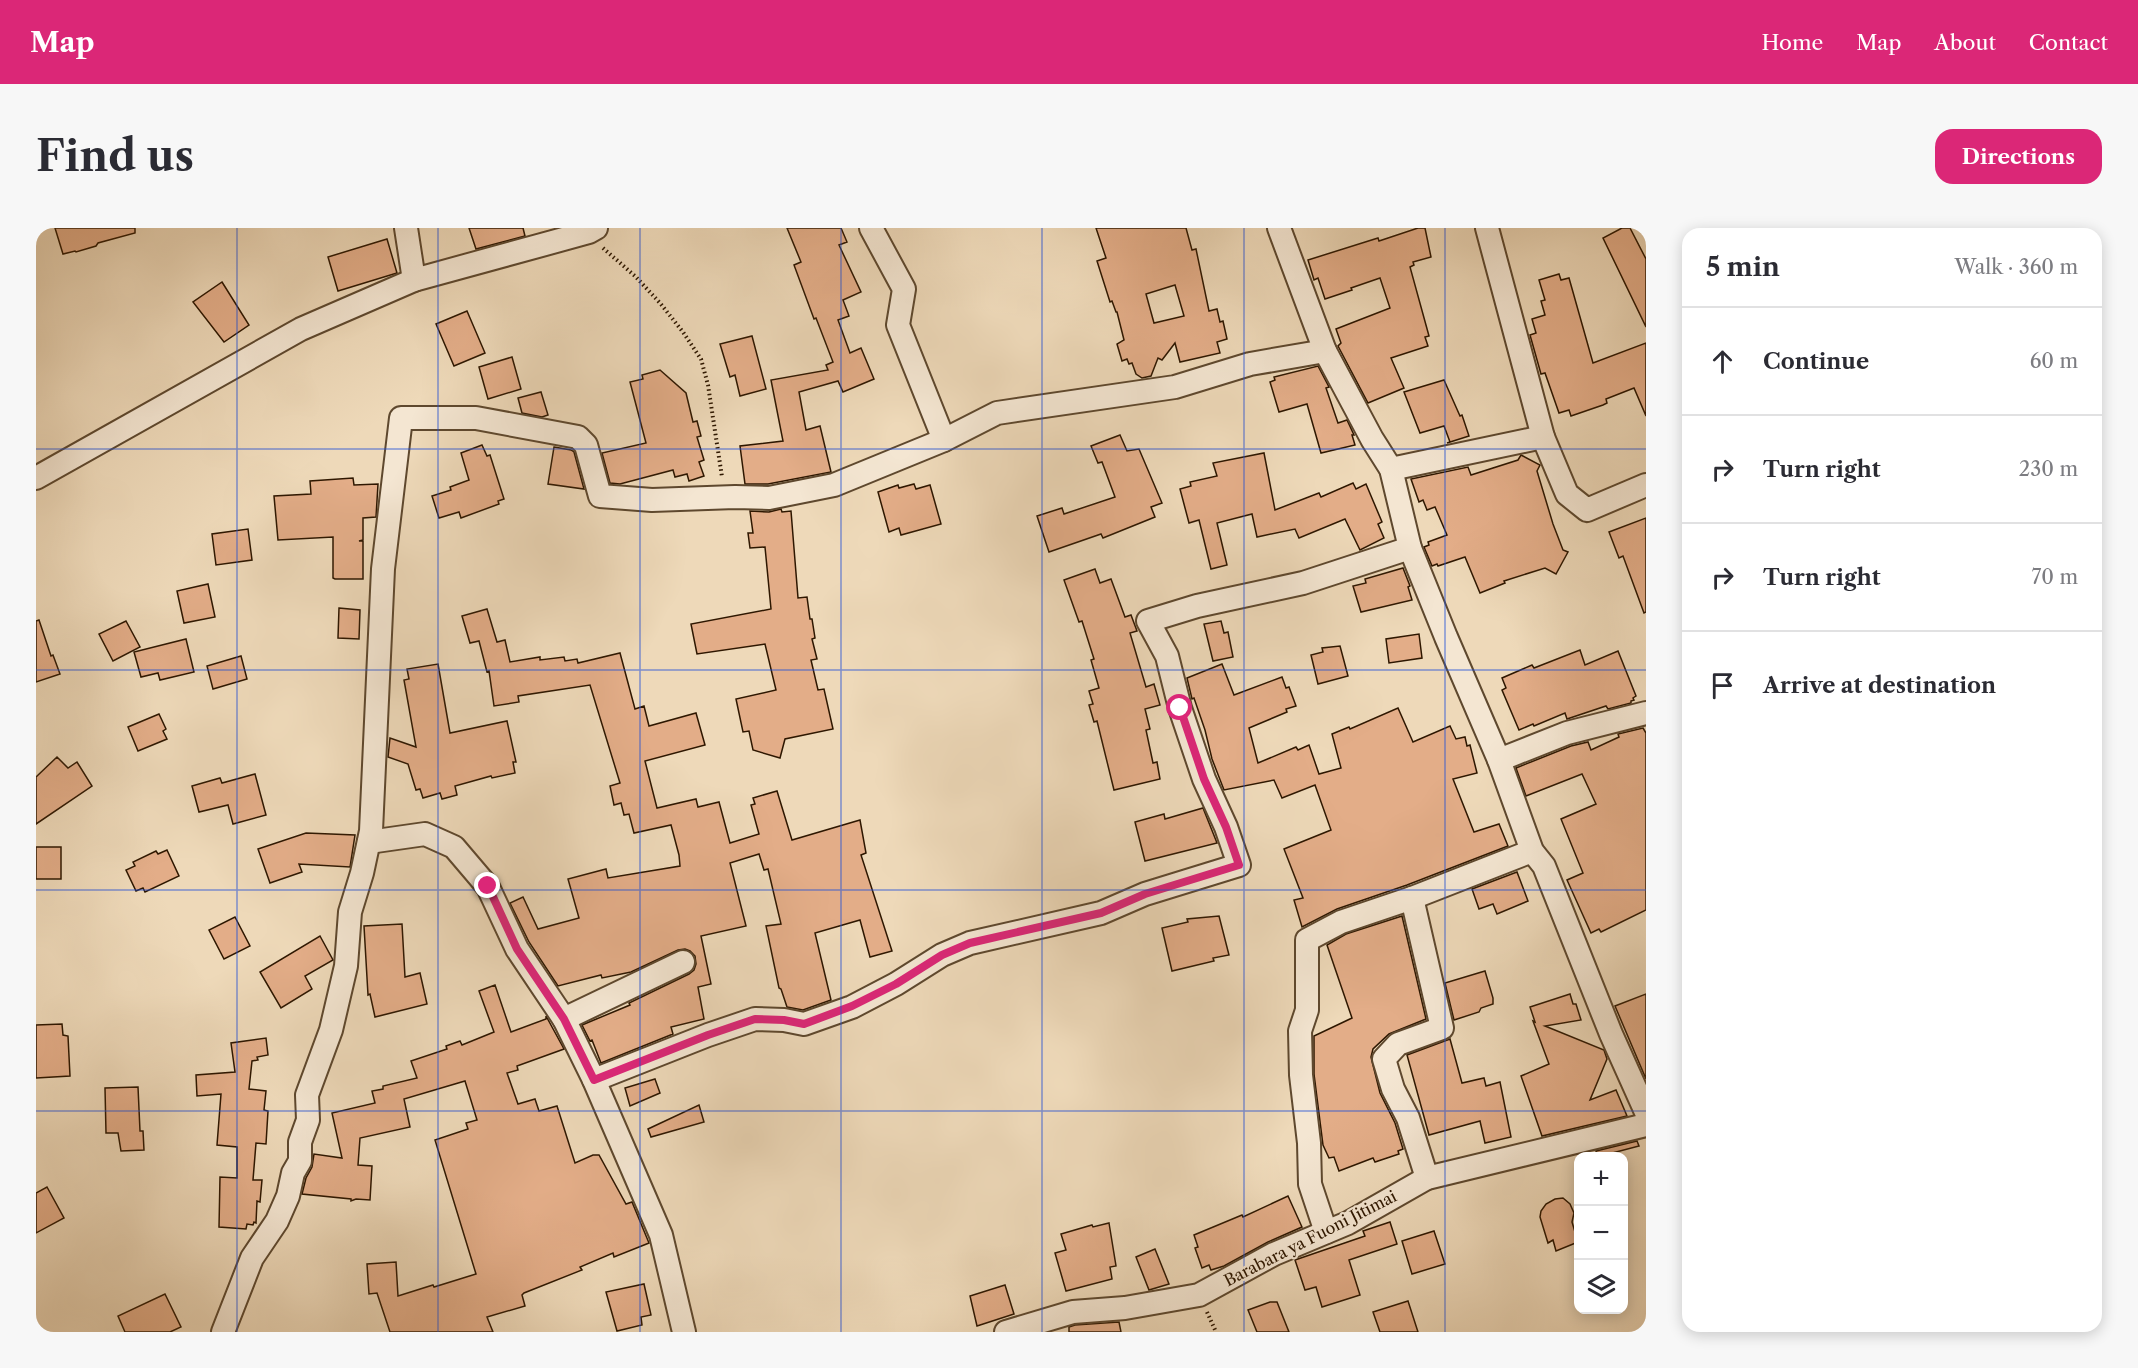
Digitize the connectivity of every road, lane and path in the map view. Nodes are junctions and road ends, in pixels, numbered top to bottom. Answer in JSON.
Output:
{"nodes":[{"id":1,"x":406,"y":228,"type":"edge"},
{"id":2,"x":871,"y":228,"type":"edge"},
{"id":3,"x":1279,"y":228,"type":"edge"},
{"id":4,"x":1487,"y":228,"type":"edge"},
{"id":5,"x":592,"y":230,"type":"edge"},
{"id":6,"x":414,"y":280,"type":"junction"},
{"id":7,"x":1325,"y":351,"type":"junction"},
{"id":8,"x":1543,"y":437,"type":"junction"},
{"id":9,"x":944,"y":440,"type":"junction"},
{"id":10,"x":1391,"y":469,"type":"junction"},
{"id":11,"x":36,"y":478,"type":"edge"},
{"id":12,"x":1646,"y":485,"type":"edge"},
{"id":13,"x":735,"y":497,"type":"junction"},
{"id":14,"x":1410,"y":548,"type":"junction"},
{"id":15,"x":1646,"y":713,"type":"edge"},
{"id":16,"x":1499,"y":760,"type":"junction"},
{"id":17,"x":369,"y":842,"type":"junction"},
{"id":18,"x":1532,"y":851,"type":"junction"},
{"id":19,"x":1412,"y":898,"type":"junction"},
{"id":20,"x":683,"y":962,"type":"dead end"},
{"id":21,"x":564,"y":1019,"type":"junction"},
{"id":22,"x":594,"y":1080,"type":"junction"},
{"id":23,"x":1646,"y":1112,"type":"edge"},
{"id":24,"x":1646,"y":1125,"type":"edge"},
{"id":25,"x":1427,"y":1178,"type":"junction"},
{"id":26,"x":1326,"y":1232,"type":"junction"},
{"id":27,"x":223,"y":1332,"type":"edge"},
{"id":28,"x":684,"y":1332,"type":"edge"},
{"id":29,"x":1006,"y":1332,"type":"edge"}],
"edges":[{"from":1,"to":6,"type":"street"},
{"from":2,"to":9,"type":"street"},
{"from":3,"to":7,"type":"street"},
{"from":4,"to":8,"type":"street"},
{"from":5,"to":6,"type":"street"},
{"from":5,"to":13,"type":"path"},
{"from":6,"to":11,"type":"street"},
{"from":7,"to":9,"type":"street"},
{"from":7,"to":10,"type":"street"},
{"from":8,"to":10,"type":"street"},
{"from":8,"to":12,"type":"street"},
{"from":9,"to":13,"type":"street"},
{"from":10,"to":14,"type":"street"},
{"from":13,"to":17,"type":"street"},
{"from":14,"to":16,"type":"street"},
{"from":14,"to":22,"type":"street"},
{"from":15,"to":16,"type":"street"},
{"from":16,"to":18,"type":"street"},
{"from":17,"to":21,"type":"street"},
{"from":17,"to":27,"type":"street"},
{"from":18,"to":19,"type":"street"},
{"from":18,"to":23,"type":"street"},
{"from":19,"to":25,"type":"street"},
{"from":19,"to":26,"type":"street"},
{"from":20,"to":21,"type":"street"},
{"from":21,"to":22,"type":"street"},
{"from":22,"to":28,"type":"street"},
{"from":24,"to":25,"type":"street","name":"Barabara ya Fuoni Jitimai"},
{"from":25,"to":26,"type":"street","name":"Barabara ya Fuoni Jitimai"},
{"from":26,"to":29,"type":"street","name":"Barabara ya Fuoni Jitimai"}]}
